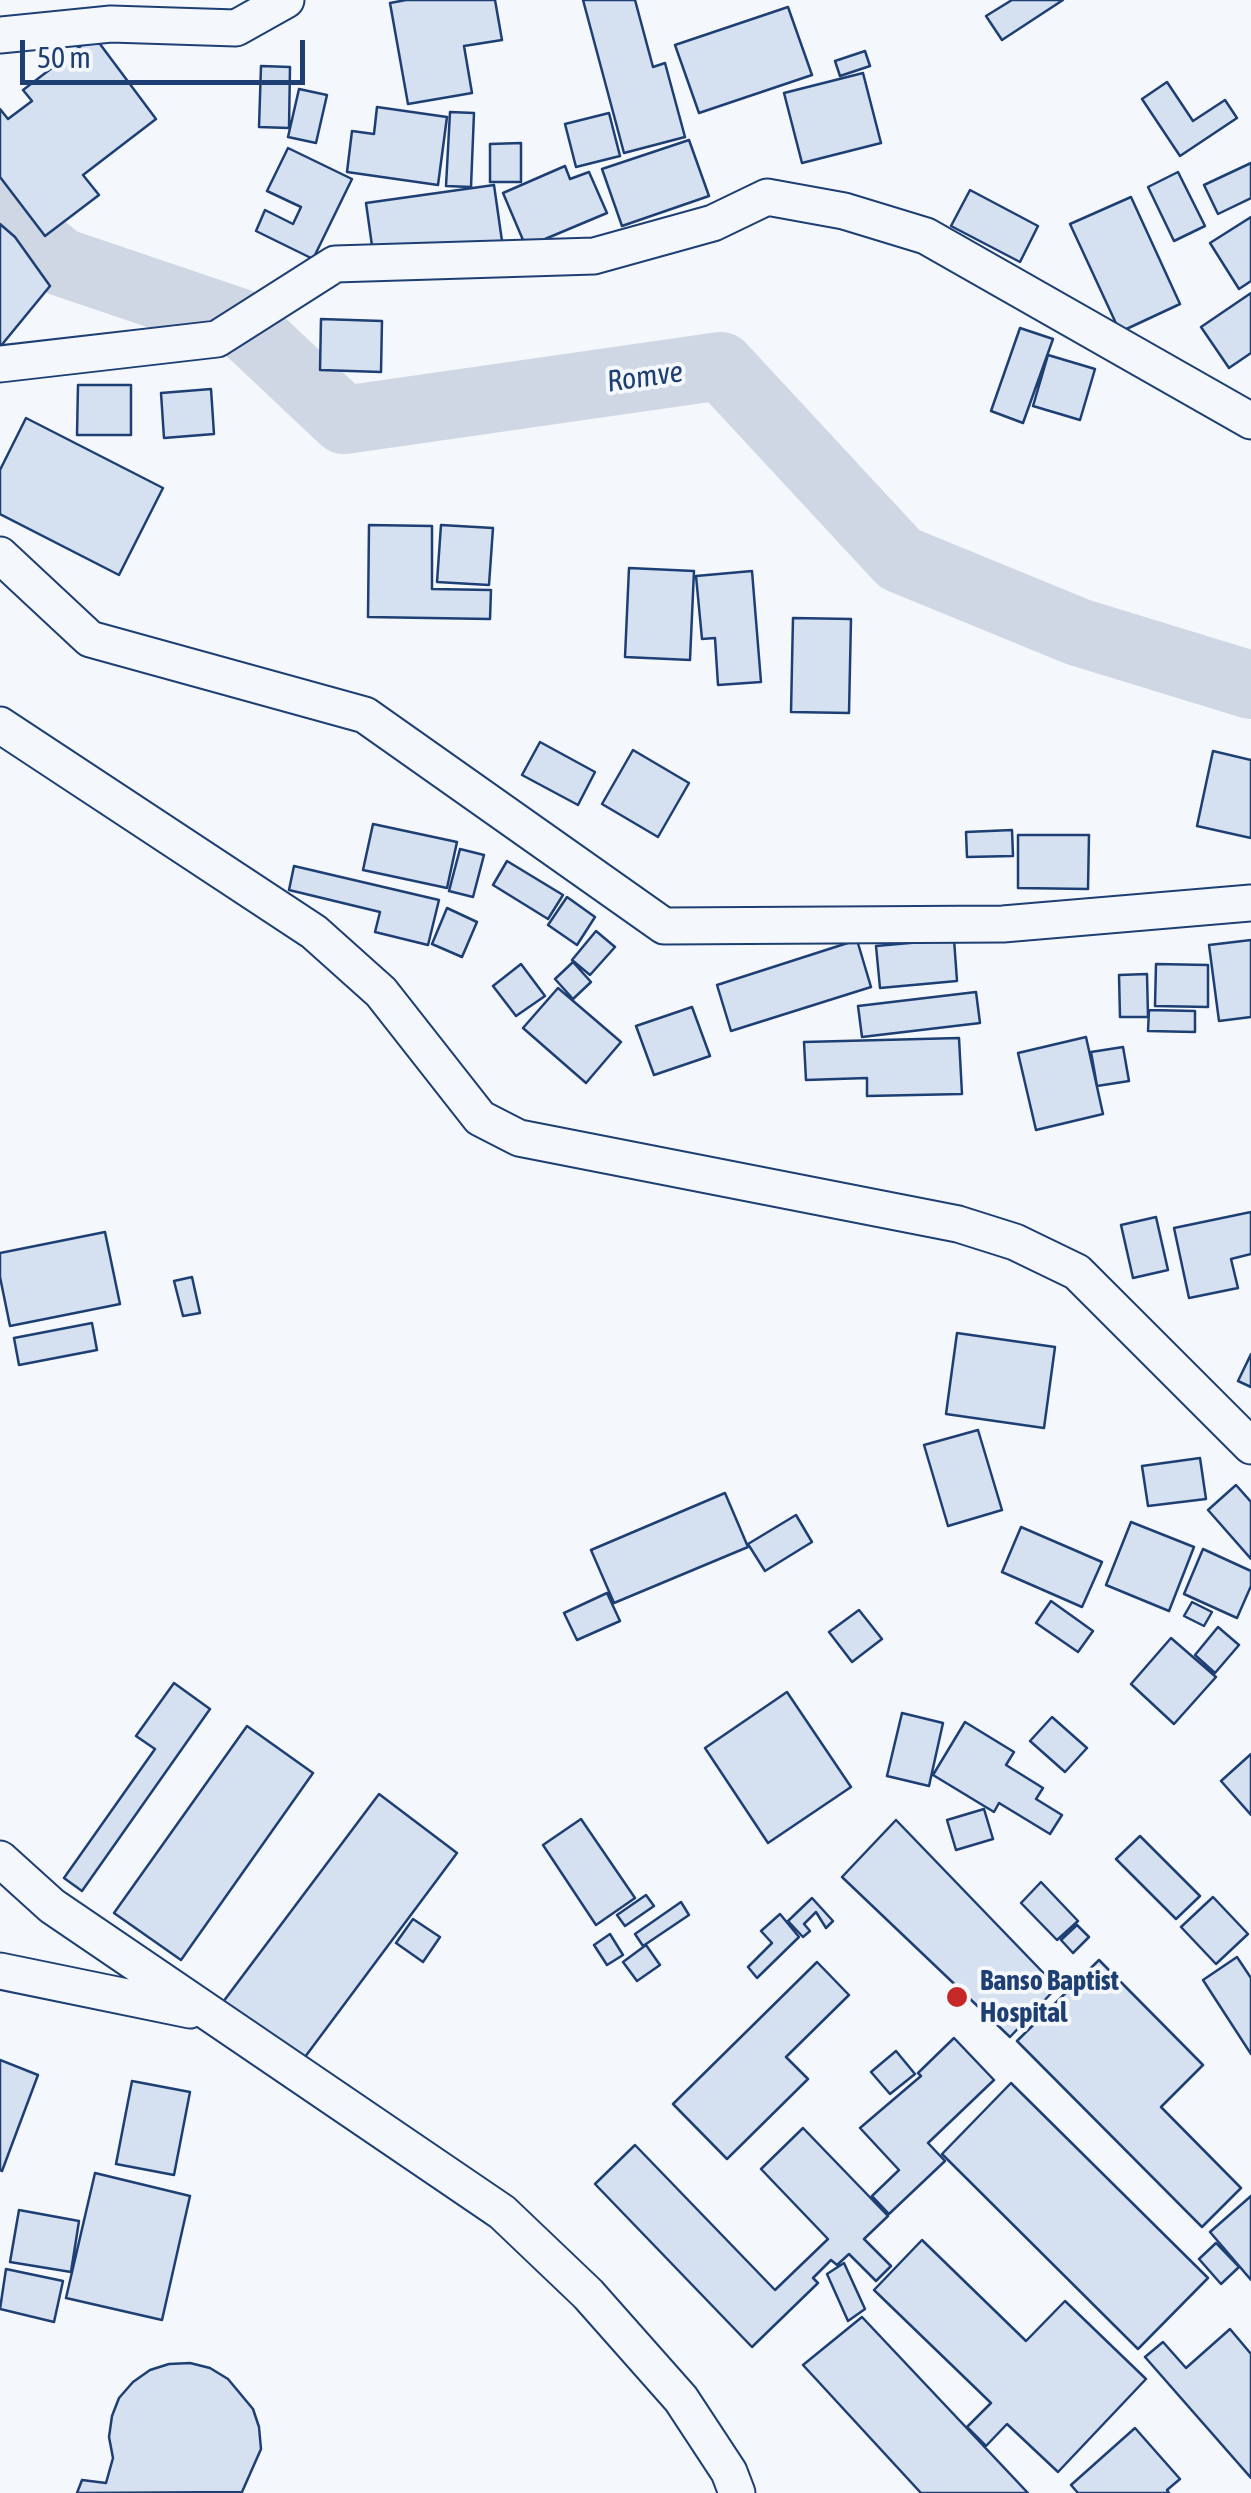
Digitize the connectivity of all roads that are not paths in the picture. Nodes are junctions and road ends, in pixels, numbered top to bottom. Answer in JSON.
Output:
{"nodes":[{"id":1,"x":286,"y":0,"type":"edge"},
{"id":2,"x":0,"y":35,"type":"edge"},
{"id":3,"x":0,"y":364,"type":"edge"},
{"id":4,"x":1251,"y":421,"type":"edge"},
{"id":5,"x":0,"y":555,"type":"edge"},
{"id":6,"x":0,"y":725,"type":"edge"},
{"id":7,"x":1251,"y":902,"type":"edge"},
{"id":8,"x":1251,"y":1446,"type":"edge"},
{"id":9,"x":0,"y":1859,"type":"edge"},
{"id":10,"x":0,"y":1971,"type":"edge"},
{"id":11,"x":208,"y":2013,"type":"junction"},
{"id":12,"x":737,"y":2493,"type":"edge"}],
"edges":[{"from":1,"to":2,"type":"street"},
{"from":3,"to":4,"type":"street"},
{"from":5,"to":7,"type":"street"},
{"from":6,"to":8,"type":"street"},
{"from":9,"to":11,"type":"street"},
{"from":10,"to":11,"type":"street"},
{"from":11,"to":12,"type":"street"}]}
